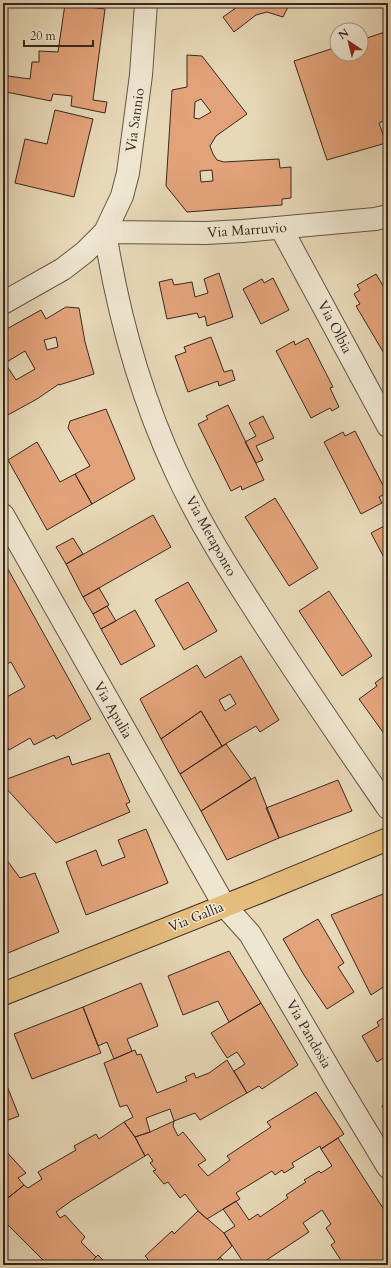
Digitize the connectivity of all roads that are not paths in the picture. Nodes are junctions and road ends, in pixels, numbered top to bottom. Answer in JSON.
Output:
{"nodes":[{"id":1,"x":146,"y":3,"type":"edge"},
{"id":2,"x":388,"y":216,"type":"edge"},
{"id":3,"x":281,"y":228,"type":"junction"},
{"id":4,"x":106,"y":232,"type":"junction"},
{"id":5,"x":3,"y":303,"type":"edge"},
{"id":6,"x":388,"y":426,"type":"edge"},
{"id":7,"x":6,"y":528,"type":"edge"},
{"id":8,"x":388,"y":808,"type":"edge"},
{"id":9,"x":388,"y":839,"type":"edge"},
{"id":10,"x":224,"y":905,"type":"junction"},
{"id":11,"x":3,"y":994,"type":"edge"},
{"id":12,"x":388,"y":1167,"type":"edge"}],
"edges":[{"from":1,"to":4,"type":"street","name":"Via Sannio"},
{"from":2,"to":3,"type":"street","name":"Via Marruvio"},
{"from":3,"to":4,"type":"street","name":"Via Marruvio"},
{"from":3,"to":6,"type":"street","name":"Via Olbia"},
{"from":4,"to":5,"type":"street"},
{"from":4,"to":8,"type":"street","name":"Via Metaponto"},
{"from":7,"to":10,"type":"street","name":"Via Apulia"},
{"from":9,"to":10,"type":"main road","name":"Via Gallia"},
{"from":10,"to":11,"type":"main road","name":"Via Gallia"},
{"from":10,"to":12,"type":"street","name":"Via Pandosia"}]}
